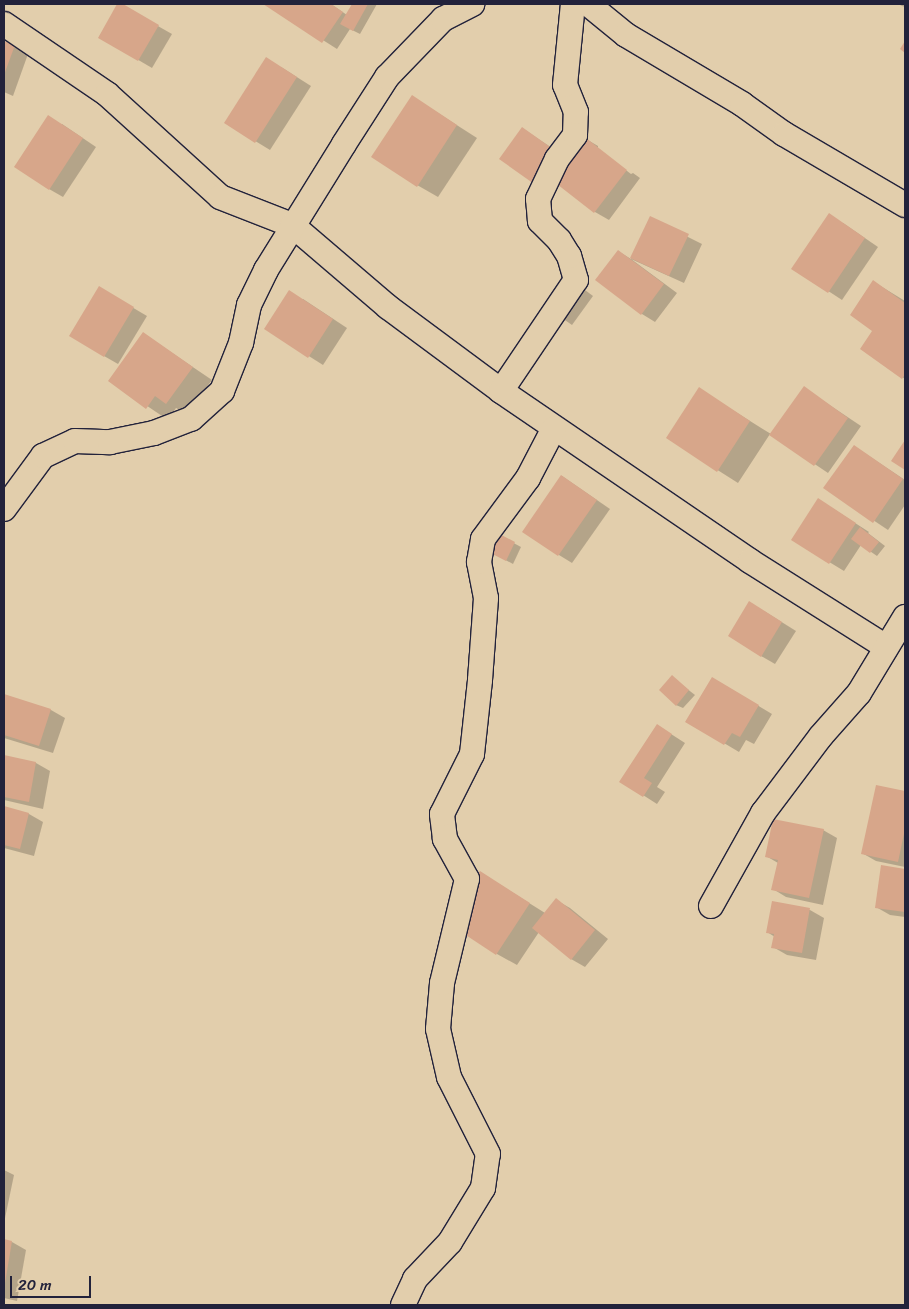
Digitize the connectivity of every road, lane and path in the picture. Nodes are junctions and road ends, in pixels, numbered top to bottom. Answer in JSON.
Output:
{"nodes":[{"id":1,"x":472,"y":4,"type":"edge"},
{"id":2,"x":573,"y":4,"type":"edge"},
{"id":3,"x":588,"y":4,"type":"edge"},
{"id":4,"x":4,"y":24,"type":"edge"},
{"id":5,"x":905,"y":205,"type":"edge"},
{"id":6,"x":292,"y":226,"type":"junction"},
{"id":7,"x":501,"y":391,"type":"junction"},
{"id":8,"x":554,"y":428,"type":"junction"},
{"id":9,"x":4,"y":509,"type":"edge"},
{"id":10,"x":905,"y":617,"type":"edge"},
{"id":11,"x":886,"y":647,"type":"junction"},
{"id":12,"x":710,"y":906,"type":"dead end"},
{"id":13,"x":403,"y":1305,"type":"edge"}],
"edges":[{"from":1,"to":6,"type":"street"},
{"from":2,"to":7,"type":"street"},
{"from":3,"to":5,"type":"street"},
{"from":4,"to":6,"type":"street"},
{"from":6,"to":7,"type":"street"},
{"from":6,"to":9,"type":"street"},
{"from":7,"to":8,"type":"street"},
{"from":8,"to":11,"type":"street"},
{"from":8,"to":13,"type":"street"},
{"from":10,"to":11,"type":"street"},
{"from":11,"to":12,"type":"street"}]}
